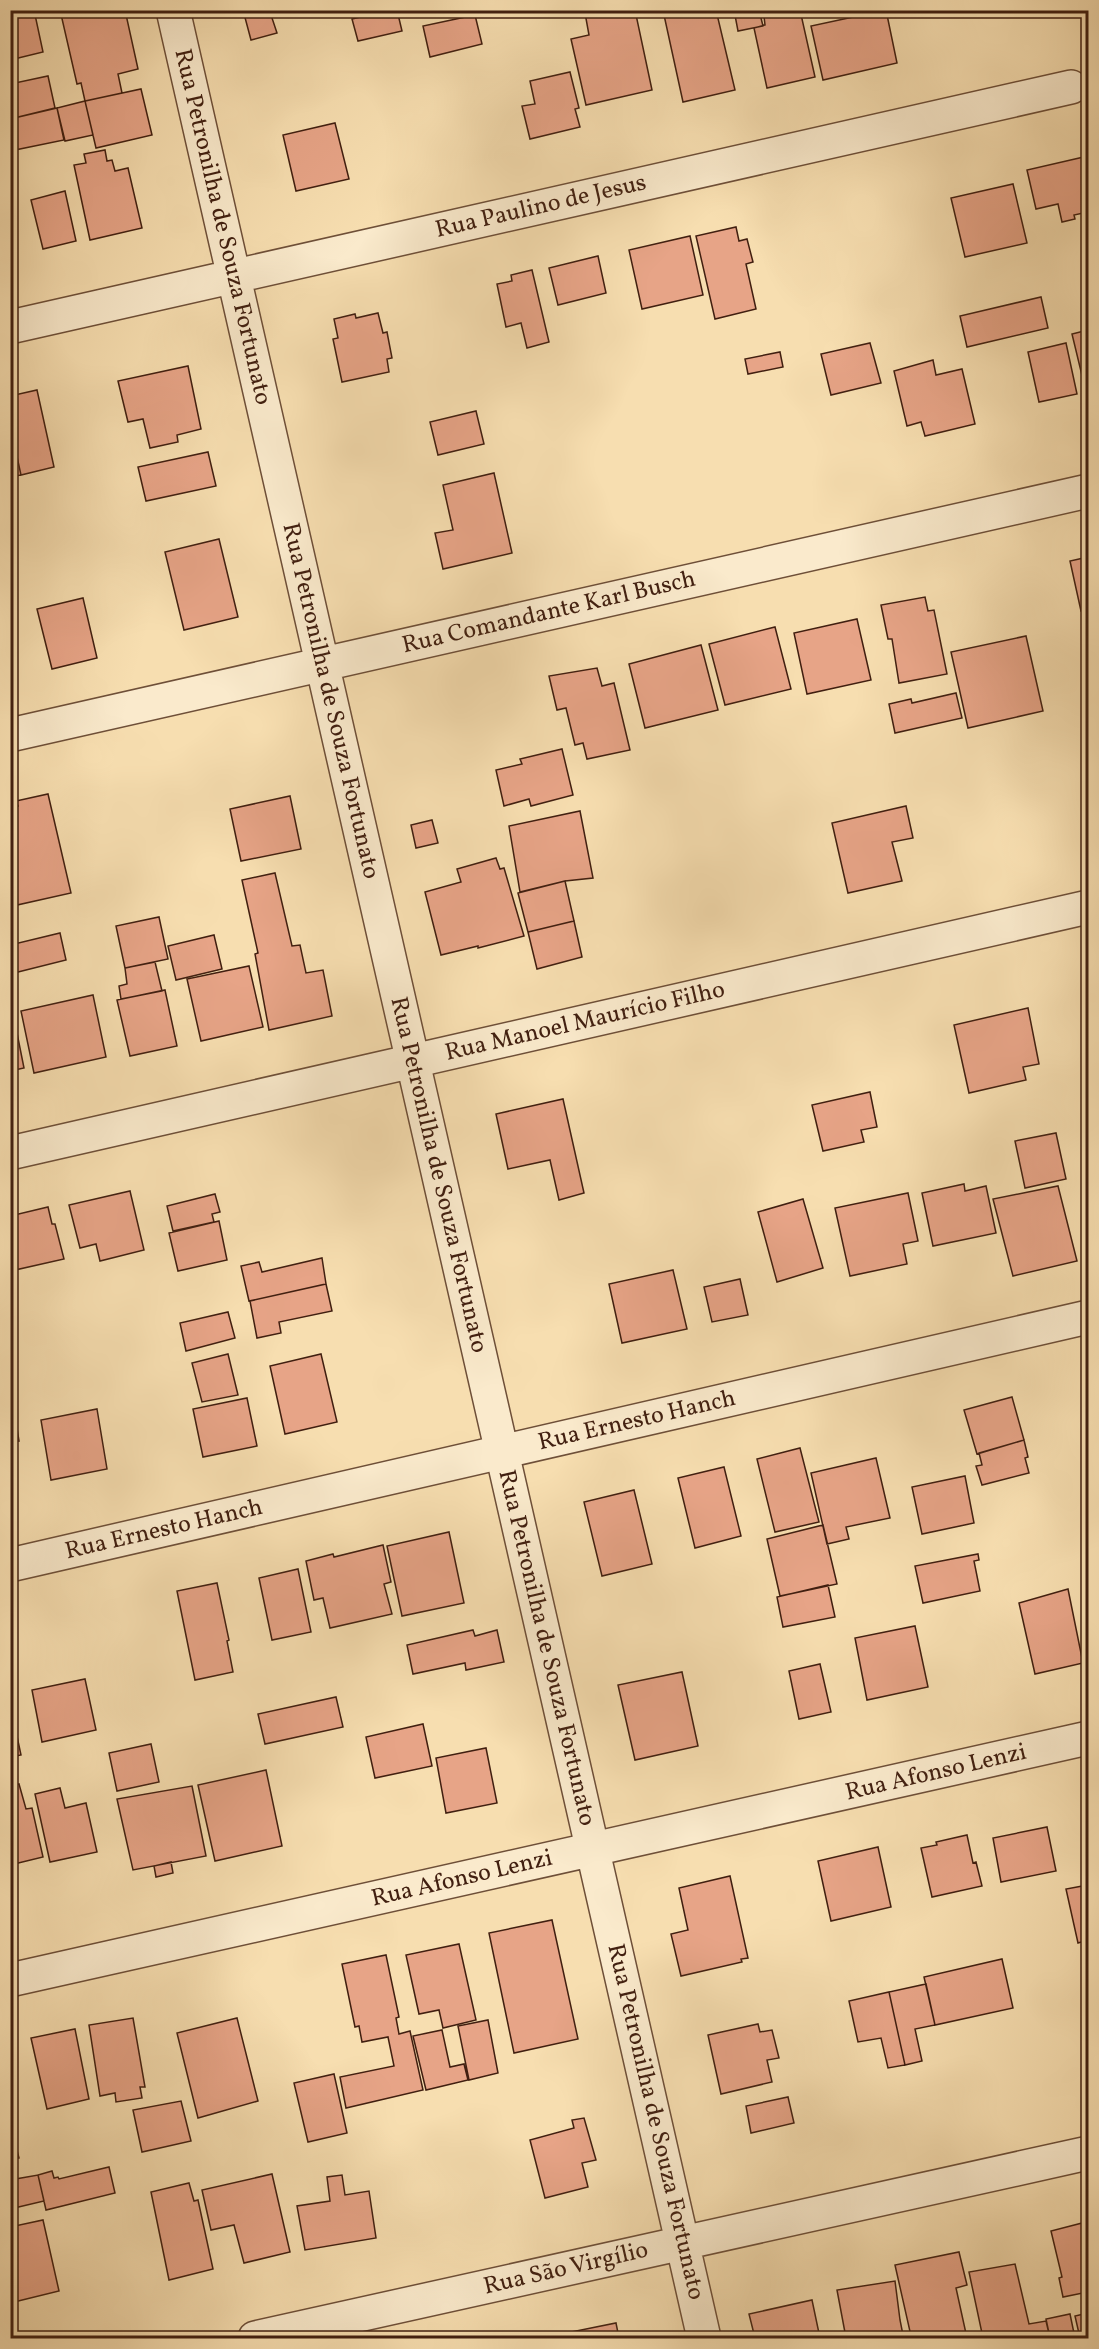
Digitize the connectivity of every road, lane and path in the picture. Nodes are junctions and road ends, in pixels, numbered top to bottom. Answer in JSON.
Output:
{"nodes":[{"id":1,"x":173,"y":10,"type":"edge"},
{"id":2,"x":1071,"y":87,"type":"dead end"},
{"id":3,"x":234,"y":276,"type":"junction"},
{"id":4,"x":10,"y":327,"type":"edge"},
{"id":5,"x":1089,"y":491,"type":"edge"},
{"id":6,"x":322,"y":664,"type":"junction"},
{"id":7,"x":10,"y":735,"type":"edge"},
{"id":8,"x":1089,"y":907,"type":"edge"},
{"id":9,"x":413,"y":1061,"type":"junction"},
{"id":10,"x":10,"y":1153,"type":"edge"},
{"id":11,"x":1089,"y":1317,"type":"edge"},
{"id":12,"x":501,"y":1452,"type":"junction"},
{"id":13,"x":10,"y":1565,"type":"edge"},
{"id":14,"x":1089,"y":1738,"type":"edge"},
{"id":15,"x":592,"y":1849,"type":"junction"},
{"id":16,"x":10,"y":1980,"type":"edge"},
{"id":17,"x":1089,"y":2153,"type":"edge"},
{"id":18,"x":682,"y":2243,"type":"junction"},
{"id":19,"x":255,"y":2338,"type":"edge"},
{"id":20,"x":704,"y":2338,"type":"edge"}],
"edges":[{"from":1,"to":3,"type":"street","name":"Rua Petronilha de Souza Fortunato"},
{"from":2,"to":3,"type":"street","name":"Rua Paulino de Jesus"},
{"from":3,"to":4,"type":"street","name":"Rua Paulino de Jesus"},
{"from":3,"to":6,"type":"street","name":"Rua Petronilha de Souza Fortunato"},
{"from":5,"to":6,"type":"street","name":"Rua Comandante Karl Busch"},
{"from":6,"to":7,"type":"street","name":"Rua Comandante Karl Busch"},
{"from":6,"to":9,"type":"street","name":"Rua Petronilha de Souza Fortunato"},
{"from":8,"to":9,"type":"street","name":"Rua Manoel Maurício Filho"},
{"from":9,"to":10,"type":"street","name":"Rua Manoel Maurício Filho"},
{"from":9,"to":12,"type":"street","name":"Rua Petronilha de Souza Fortunato"},
{"from":11,"to":12,"type":"street","name":"Rua Ernesto Hanch"},
{"from":12,"to":13,"type":"street","name":"Rua Ernesto Hanch"},
{"from":12,"to":15,"type":"street","name":"Rua Petronilha de Souza Fortunato"},
{"from":14,"to":15,"type":"street","name":"Rua Afonso Lenzi"},
{"from":15,"to":16,"type":"street","name":"Rua Afonso Lenzi"},
{"from":15,"to":18,"type":"street","name":"Rua Petronilha de Souza Fortunato"},
{"from":17,"to":18,"type":"street","name":"Rua São Virgílio"},
{"from":18,"to":19,"type":"street","name":"Rua São Virgílio"},
{"from":18,"to":20,"type":"street","name":"Rua Petronilha de Souza Fortunato"}]}
